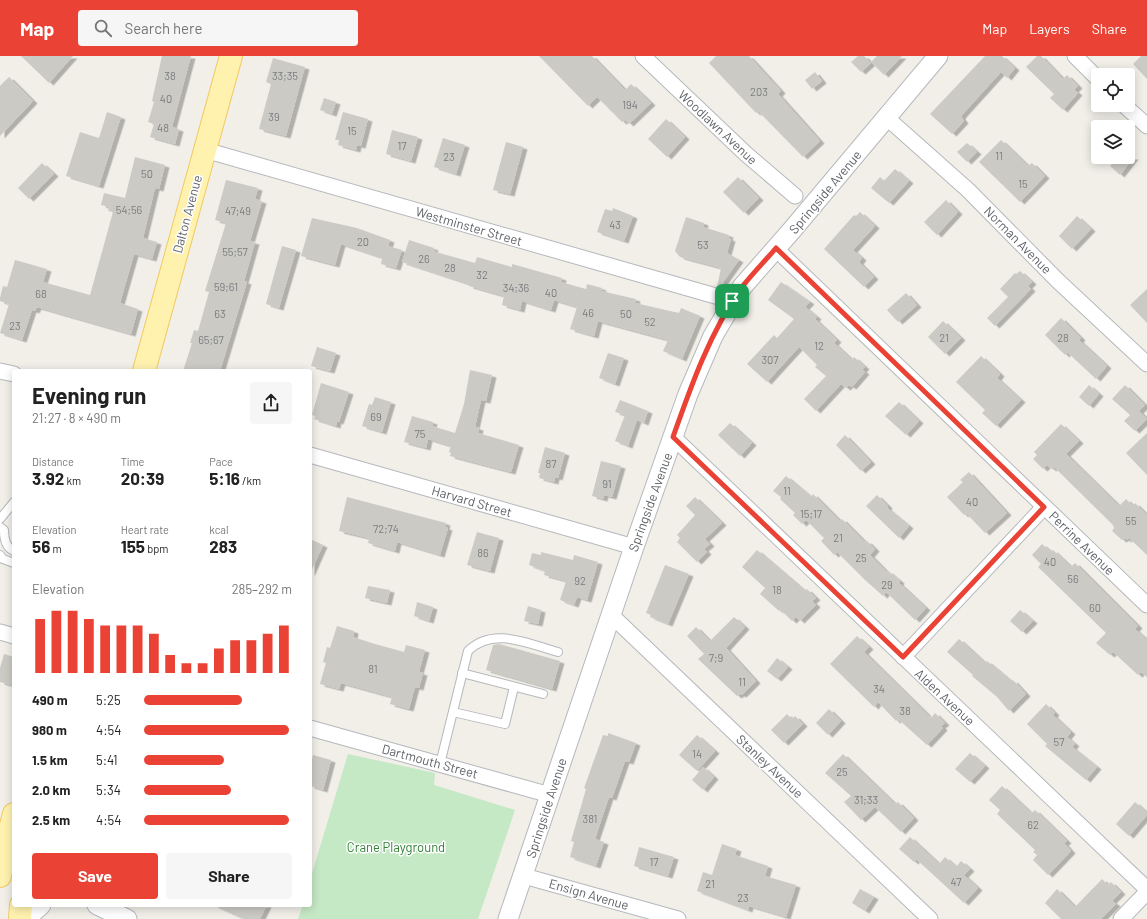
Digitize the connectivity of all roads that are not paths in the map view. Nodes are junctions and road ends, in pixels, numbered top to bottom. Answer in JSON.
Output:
{"nodes":[{"id":1,"x":231,"y":56,"type":"edge"},
{"id":2,"x":643,"y":56,"type":"edge"},
{"id":3,"x":938,"y":56,"type":"edge"},
{"id":4,"x":1074,"y":56,"type":"edge"},
{"id":5,"x":1091,"y":72,"type":"edge"},
{"id":6,"x":1132,"y":112,"type":"edge"},
{"id":7,"x":887,"y":118,"type":"junction"},
{"id":8,"x":1147,"y":126,"type":"edge"},
{"id":9,"x":205,"y":150,"type":"junction"},
{"id":10,"x":795,"y":196,"type":"dead end"},
{"id":11,"x":776,"y":248,"type":"junction"},
{"id":12,"x":732,"y":301,"type":"junction"},
{"id":13,"x":1147,"y":364,"type":"edge"},
{"id":14,"x":145,"y":369,"type":"edge"},
{"id":15,"x":0,"y":371,"type":"edge"},
{"id":16,"x":12,"y":374,"type":"edge"},
{"id":17,"x":673,"y":437,"type":"junction"},
{"id":18,"x":312,"y":456,"type":"edge"},
{"id":19,"x":12,"y":504,"type":"edge"},
{"id":20,"x":1044,"y":507,"type":"junction"},
{"id":21,"x":0,"y":519,"type":"edge"},
{"id":22,"x":0,"y":527,"type":"edge"},
{"id":23,"x":634,"y":546,"type":"junction"},
{"id":24,"x":12,"y":550,"type":"edge"},
{"id":25,"x":0,"y":555,"type":"edge"},
{"id":26,"x":12,"y":561,"type":"edge"},
{"id":27,"x":1147,"y":605,"type":"edge"},
{"id":28,"x":610,"y":614,"type":"junction"},
{"id":29,"x":0,"y":632,"type":"edge"},
{"id":30,"x":12,"y":635,"type":"edge"},
{"id":31,"x":558,"y":652,"type":"dead end"},
{"id":32,"x":903,"y":657,"type":"junction"},
{"id":33,"x":462,"y":673,"type":"junction"},
{"id":34,"x":514,"y":687,"type":"junction"},
{"id":35,"x":543,"y":694,"type":"dead end"},
{"id":36,"x":453,"y":712,"type":"junction"},
{"id":37,"x":312,"y":729,"type":"edge"},
{"id":38,"x":440,"y":764,"type":"junction"},
{"id":39,"x":550,"y":795,"type":"junction"},
{"id":40,"x":12,"y":825,"type":"edge"},
{"id":41,"x":4,"y":870,"type":"edge"},
{"id":42,"x":524,"y":876,"type":"junction"},
{"id":43,"x":1147,"y":891,"type":"edge"},
{"id":44,"x":21,"y":907,"type":"edge"},
{"id":45,"x":39,"y":907,"type":"edge"},
{"id":46,"x":101,"y":907,"type":"edge"},
{"id":47,"x":20,"y":919,"type":"edge"},
{"id":48,"x":28,"y":919,"type":"edge"},
{"id":49,"x":127,"y":919,"type":"edge"},
{"id":50,"x":508,"y":919,"type":"edge"},
{"id":51,"x":678,"y":919,"type":"edge"},
{"id":52,"x":930,"y":919,"type":"edge"},
{"id":53,"x":1121,"y":919,"type":"edge"}],
"edges":[{"from":1,"to":9,"type":"main road","name":"Dalton Avenue"},
{"from":2,"to":10,"type":"street","name":"Woodlawn Avenue"},
{"from":3,"to":7,"type":"street","name":"Springside Avenue"},
{"from":4,"to":5,"type":"street"},
{"from":6,"to":8,"type":"street"},
{"from":7,"to":11,"type":"street","name":"Springside Avenue"},
{"from":7,"to":13,"type":"street","name":"Norman Avenue"},
{"from":9,"to":12,"type":"street","name":"Westminster Street"},
{"from":9,"to":14,"type":"main road","name":"Dalton Avenue"},
{"from":11,"to":12,"type":"street","name":"Springside Avenue"},
{"from":11,"to":20,"type":"street","name":"Perrine Avenue"},
{"from":12,"to":17,"type":"street","name":"Springside Avenue"},
{"from":15,"to":16,"type":"street"},
{"from":17,"to":23,"type":"street","name":"Springside Avenue"},
{"from":17,"to":32,"type":"street","name":"Alden Avenue"},
{"from":18,"to":23,"type":"street","name":"Harvard Street"},
{"from":19,"to":21,"type":"lane"},
{"from":20,"to":27,"type":"street","name":"Perrine Avenue"},
{"from":20,"to":32,"type":"street"},
{"from":22,"to":24,"type":"lane"},
{"from":23,"to":28,"type":"street","name":"Springside Avenue"},
{"from":25,"to":26,"type":"lane"},
{"from":28,"to":39,"type":"street","name":"Springside Avenue"},
{"from":28,"to":52,"type":"street","name":"Stanley Avenue"},
{"from":29,"to":30,"type":"street"},
{"from":31,"to":33,"type":"lane"},
{"from":32,"to":43,"type":"street","name":"Alden Avenue"},
{"from":33,"to":34,"type":"lane"},
{"from":33,"to":36,"type":"lane"},
{"from":34,"to":35,"type":"lane"},
{"from":34,"to":36,"type":"lane"},
{"from":36,"to":38,"type":"lane"},
{"from":37,"to":38,"type":"street","name":"Dartmouth Street"},
{"from":38,"to":39,"type":"street","name":"Dartmouth Street"},
{"from":39,"to":42,"type":"street","name":"Springside Avenue"},
{"from":40,"to":41,"type":"main road"},
{"from":42,"to":50,"type":"street","name":"Springside Avenue"},
{"from":42,"to":51,"type":"street","name":"Ensign Avenue"},
{"from":43,"to":53,"type":"street"},
{"from":44,"to":47,"type":"main road"},
{"from":45,"to":48,"type":"street"},
{"from":46,"to":49,"type":"street"}]}
